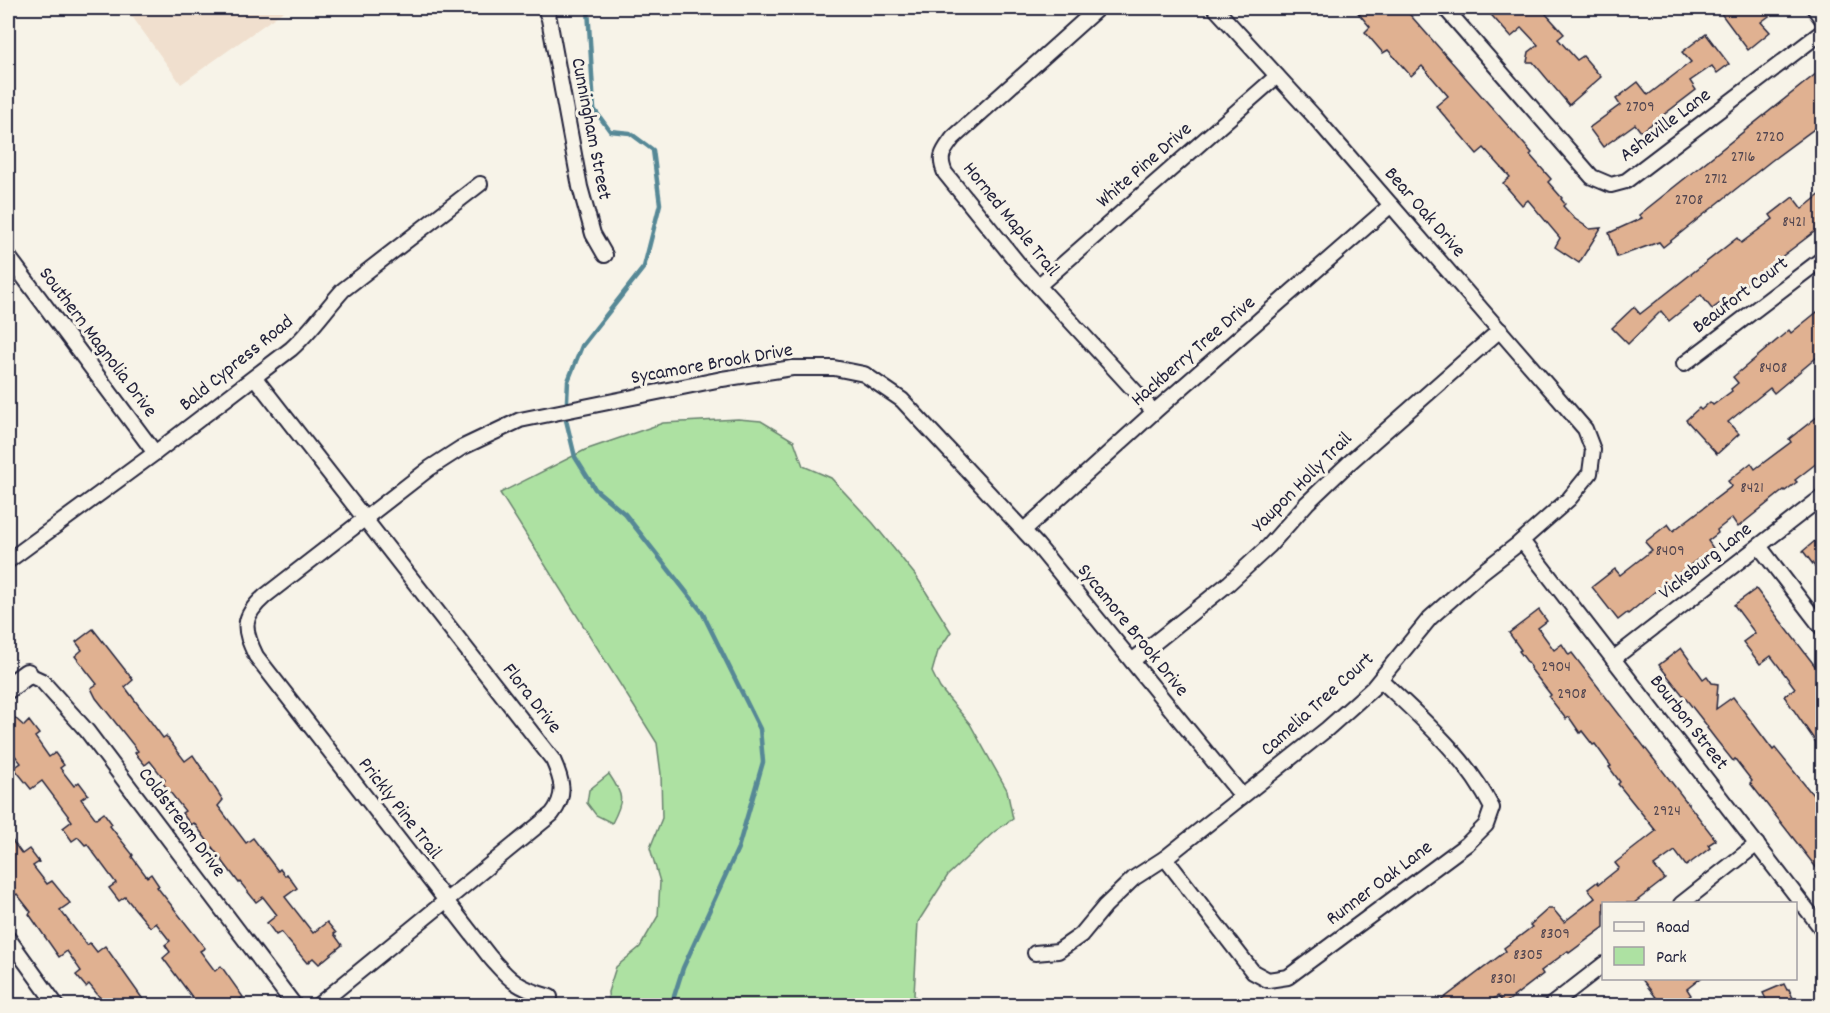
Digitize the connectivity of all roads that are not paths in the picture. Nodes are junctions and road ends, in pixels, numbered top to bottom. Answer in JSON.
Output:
{"nodes":[{"id":1,"x":545,"y":8,"type":"edge"},
{"id":2,"x":1098,"y":8,"type":"edge"},
{"id":3,"x":1215,"y":8,"type":"edge"},
{"id":4,"x":1445,"y":8,"type":"edge"},
{"id":5,"x":1814,"y":8,"type":"edge"},
{"id":6,"x":1822,"y":19,"type":"edge"},
{"id":7,"x":1822,"y":32,"type":"edge"},
{"id":8,"x":1277,"y":76,"type":"junction"},
{"id":9,"x":480,"y":184,"type":"dead end"},
{"id":10,"x":1391,"y":205,"type":"junction"},
{"id":11,"x":605,"y":255,"type":"dead end"},
{"id":12,"x":8,"y":256,"type":"edge"},
{"id":13,"x":1822,"y":259,"type":"edge"},
{"id":14,"x":1038,"y":286,"type":"junction"},
{"id":15,"x":1500,"y":330,"type":"junction"},
{"id":16,"x":1684,"y":364,"type":"dead end"},
{"id":17,"x":255,"y":378,"type":"junction"},
{"id":18,"x":1154,"y":412,"type":"junction"},
{"id":19,"x":1593,"y":450,"type":"joint"},
{"id":20,"x":155,"y":453,"type":"junction"},
{"id":21,"x":1822,"y":496,"type":"edge"},
{"id":22,"x":365,"y":520,"type":"junction"},
{"id":23,"x":1024,"y":530,"type":"junction"},
{"id":24,"x":1522,"y":541,"type":"junction"},
{"id":25,"x":1759,"y":546,"type":"junction"},
{"id":26,"x":8,"y":561,"type":"edge"},
{"id":27,"x":246,"y":620,"type":"joint"},
{"id":28,"x":1822,"y":628,"type":"edge"},
{"id":29,"x":1613,"y":659,"type":"junction"},
{"id":30,"x":1132,"y":661,"type":"junction"},
{"id":31,"x":27,"y":674,"type":"joint"},
{"id":32,"x":1381,"y":680,"type":"junction"},
{"id":33,"x":8,"y":688,"type":"edge"},
{"id":34,"x":1242,"y":796,"type":"junction"},
{"id":35,"x":1757,"y":844,"type":"junction"},
{"id":36,"x":1166,"y":858,"type":"junction"},
{"id":37,"x":446,"y":900,"type":"junction"},
{"id":38,"x":1682,"y":902,"type":"edge"},
{"id":39,"x":1822,"y":929,"type":"edge"},
{"id":40,"x":8,"y":938,"type":"edge"},
{"id":41,"x":1035,"y":953,"type":"dead end"},
{"id":42,"x":1602,"y":966,"type":"edge"},
{"id":43,"x":550,"y":997,"type":"dead end"},
{"id":44,"x":57,"y":1005,"type":"edge"},
{"id":45,"x":295,"y":1005,"type":"edge"},
{"id":46,"x":317,"y":1005,"type":"edge"},
{"id":47,"x":1550,"y":1005,"type":"edge"}],
"edges":[{"from":1,"to":11,"type":"street","name":"Cunningham Street"},
{"from":2,"to":14,"type":"street","name":"Horned Maple Trail"},
{"from":3,"to":8,"type":"street","name":"Bear Oak Drive"},
{"from":4,"to":7,"type":"street","name":"Asheville Lane"},
{"from":5,"to":6,"type":"street"},
{"from":8,"to":10,"type":"street","name":"Bear Oak Drive"},
{"from":8,"to":14,"type":"street","name":"White Pine Drive"},
{"from":9,"to":17,"type":"street","name":"Bald Cypress Road"},
{"from":10,"to":15,"type":"street","name":"Bear Oak Drive"},
{"from":10,"to":18,"type":"street","name":"Hackberry Tree Drive"},
{"from":12,"to":20,"type":"street","name":"Southern Magnolia Drive"},
{"from":13,"to":16,"type":"street","name":"Beaufort Court"},
{"from":14,"to":18,"type":"street","name":"Horned Maple Trail"},
{"from":15,"to":19,"type":"street","name":"Bear Oak Drive"},
{"from":15,"to":30,"type":"street","name":"Yaupon Holly Trail"},
{"from":17,"to":20,"type":"street","name":"Bald Cypress Road"},
{"from":17,"to":22,"type":"street","name":"Flora Drive"},
{"from":18,"to":23,"type":"street","name":"Hackberry Tree Drive"},
{"from":19,"to":24,"type":"street","name":"Camelia Tree Court"},
{"from":20,"to":26,"type":"street","name":"Bald Cypress Road"},
{"from":21,"to":25,"type":"street","name":"Vicksburg Lane"},
{"from":22,"to":23,"type":"street","name":"Sycamore Brook Drive"},
{"from":22,"to":27,"type":"street","name":"Sycamore Brook Drive"},
{"from":22,"to":37,"type":"street","name":"Flora Drive"},
{"from":23,"to":30,"type":"street","name":"Sycamore Brook Drive"},
{"from":24,"to":29,"type":"street","name":"Bourbon Street"},
{"from":24,"to":32,"type":"street","name":"Camelia Tree Court"},
{"from":25,"to":28,"type":"street"},
{"from":25,"to":29,"type":"street","name":"Vicksburg Lane"},
{"from":27,"to":37,"type":"street","name":"Prickly Pine Trail"},
{"from":29,"to":35,"type":"street","name":"Bourbon Street"},
{"from":30,"to":34,"type":"street","name":"Sycamore Brook Drive"},
{"from":31,"to":33,"type":"street"},
{"from":31,"to":45,"type":"street","name":"Coldstream Drive"},
{"from":32,"to":34,"type":"street","name":"Camelia Tree Court"},
{"from":32,"to":36,"type":"street","name":"Runner Oak Lane"},
{"from":34,"to":36,"type":"street","name":"Camelia Tree Court"},
{"from":35,"to":38,"type":"street"},
{"from":35,"to":39,"type":"street","name":"Bourbon Street"},
{"from":36,"to":41,"type":"street","name":"Camelia Tree Court"},
{"from":37,"to":43,"type":"street","name":"Prickly Pine Trail"},
{"from":37,"to":46,"type":"street","name":"Flora Drive"},
{"from":40,"to":44,"type":"street"},
{"from":42,"to":47,"type":"street"}]}
